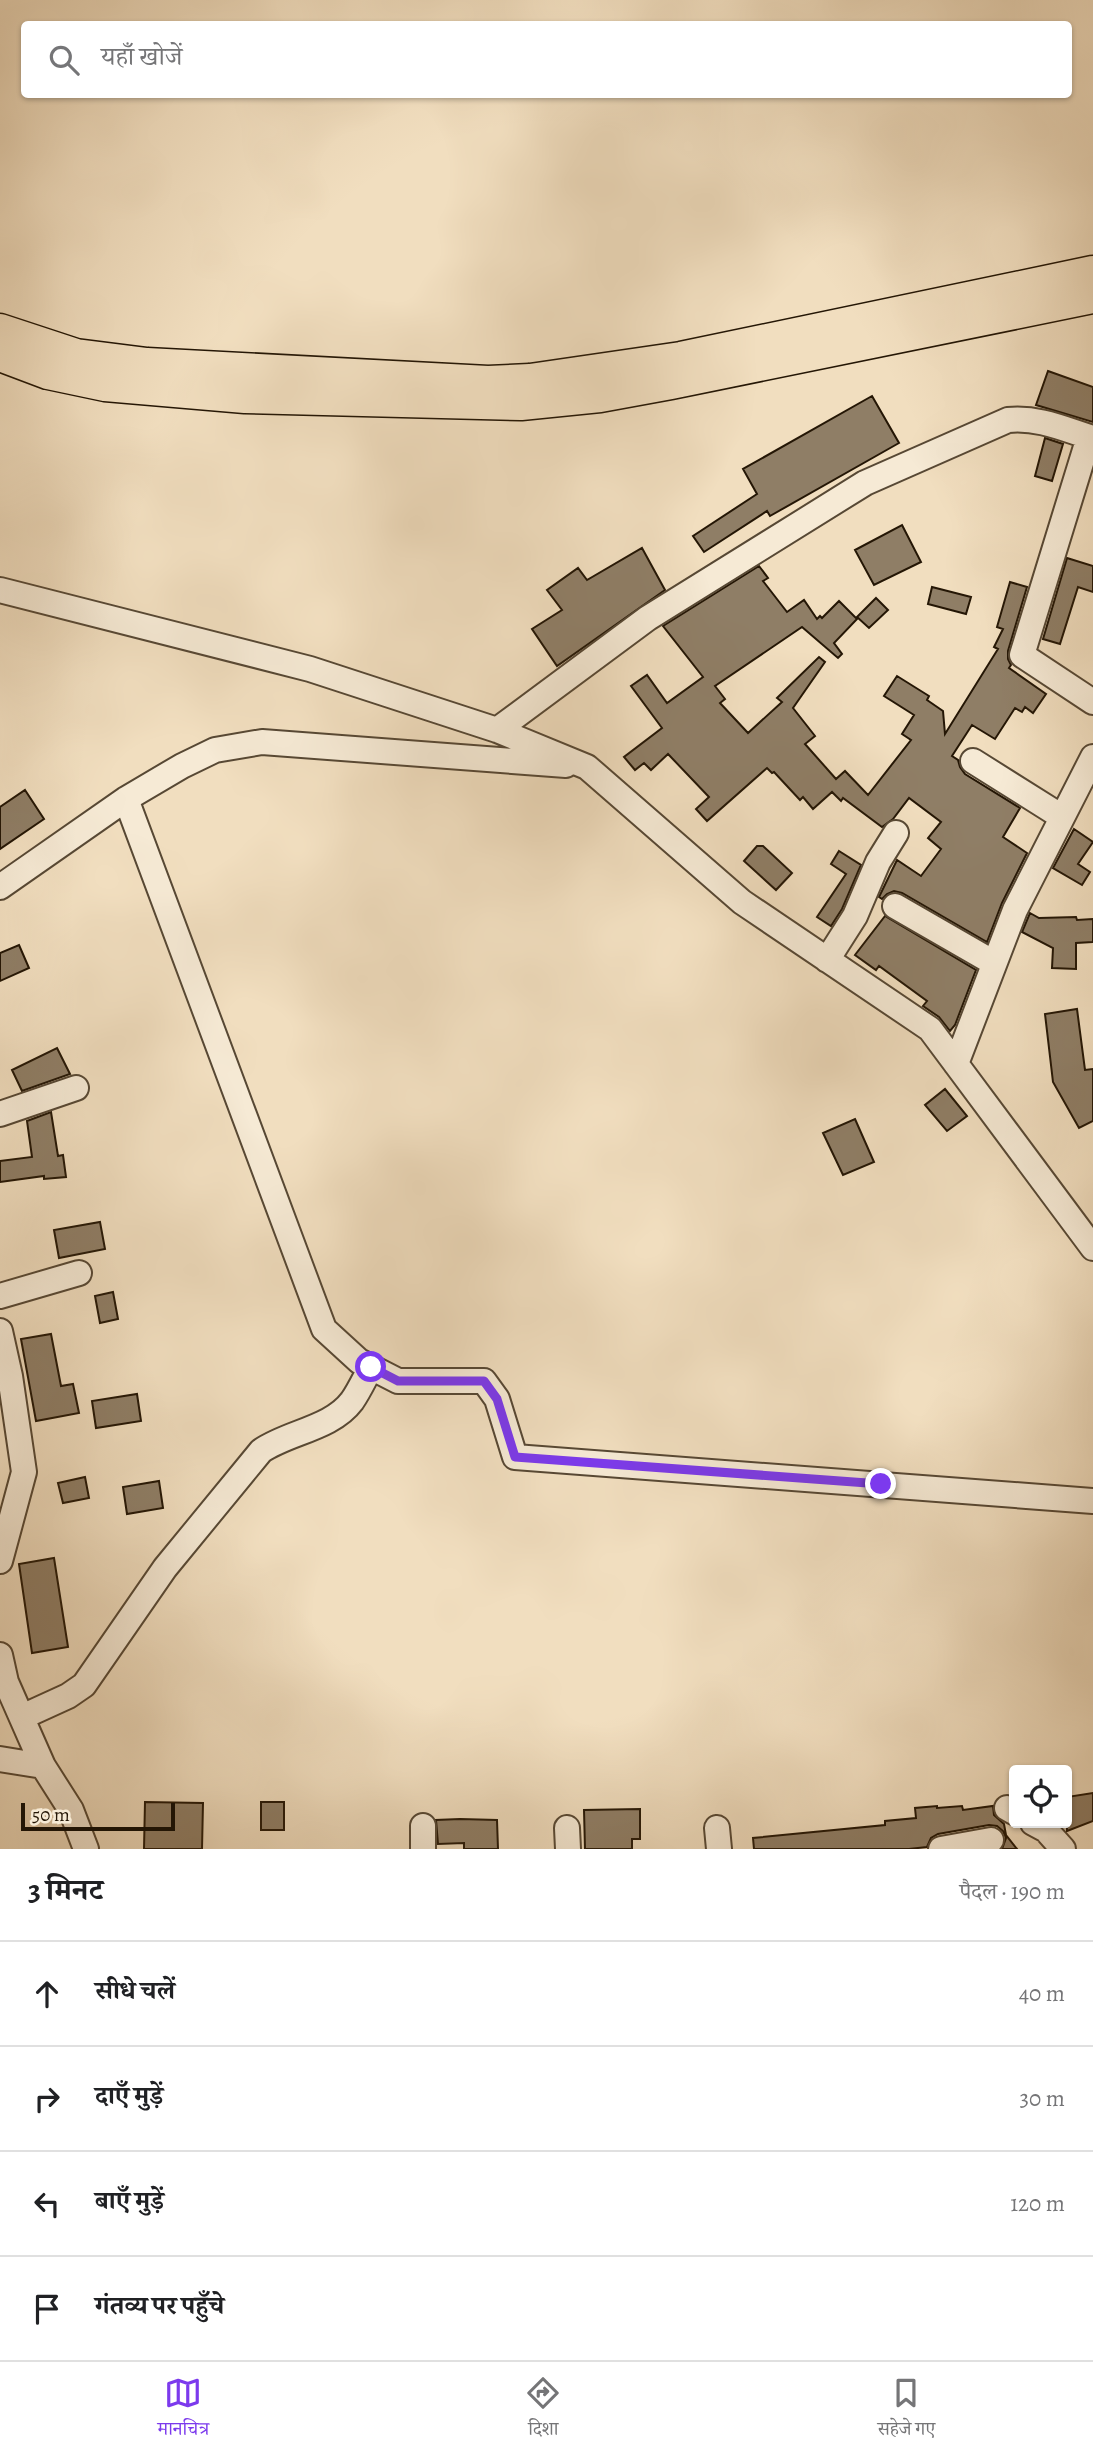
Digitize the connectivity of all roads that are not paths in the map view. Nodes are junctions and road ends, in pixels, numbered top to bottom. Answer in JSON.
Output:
{"nodes":[{"id":1,"x":1093,"y":272,"type":"edge"},
{"id":2,"x":1093,"y":297,"type":"edge"},
{"id":3,"x":0,"y":330,"type":"edge"},
{"id":4,"x":0,"y":355,"type":"edge"},
{"id":5,"x":1091,"y":437,"type":"edge"},
{"id":6,"x":0,"y":590,"type":"edge"},
{"id":7,"x":1093,"y":702,"type":"edge"},
{"id":8,"x":497,"y":730,"type":"junction"},
{"id":9,"x":1093,"y":757,"type":"edge"},
{"id":10,"x":973,"y":761,"type":"dead end"},
{"id":11,"x":587,"y":767,"type":"junction"},
{"id":12,"x":126,"y":799,"type":"junction"},
{"id":13,"x":1062,"y":817,"type":"junction"},
{"id":14,"x":896,"y":833,"type":"dead end"},
{"id":15,"x":0,"y":887,"type":"edge"},
{"id":16,"x":895,"y":906,"type":"dead end"},
{"id":17,"x":827,"y":960,"type":"junction"},
{"id":18,"x":994,"y":963,"type":"junction"},
{"id":19,"x":956,"y":1064,"type":"junction"},
{"id":20,"x":76,"y":1088,"type":"dead end"},
{"id":21,"x":0,"y":1114,"type":"edge"},
{"id":22,"x":1093,"y":1248,"type":"edge"},
{"id":23,"x":79,"y":1273,"type":"dead end"},
{"id":24,"x":0,"y":1296,"type":"edge"},
{"id":25,"x":0,"y":1331,"type":"edge"},
{"id":26,"x":371,"y":1367,"type":"junction"},
{"id":27,"x":5,"y":1378,"type":"edge"},
{"id":28,"x":1093,"y":1501,"type":"edge"},
{"id":29,"x":0,"y":1561,"type":"edge"},
{"id":30,"x":0,"y":1656,"type":"edge"},
{"id":31,"x":22,"y":1717,"type":"junction"},
{"id":32,"x":0,"y":1759,"type":"edge"},
{"id":33,"x":43,"y":1766,"type":"junction"},
{"id":34,"x":1042,"y":1828,"type":"edge"},
{"id":35,"x":991,"y":1840,"type":"dead end"},
{"id":36,"x":86,"y":1849,"type":"edge"},
{"id":37,"x":941,"y":1849,"type":"edge"},
{"id":38,"x":1062,"y":1849,"type":"edge"}],
"edges":[{"from":1,"to":3,"type":"main road"},
{"from":2,"to":4,"type":"main road"},
{"from":5,"to":7,"type":"street"},
{"from":5,"to":8,"type":"street"},
{"from":6,"to":8,"type":"street"},
{"from":8,"to":11,"type":"street"},
{"from":9,"to":13,"type":"street"},
{"from":10,"to":13,"type":"street"},
{"from":11,"to":12,"type":"street"},
{"from":11,"to":17,"type":"street"},
{"from":12,"to":15,"type":"street"},
{"from":12,"to":26,"type":"street"},
{"from":13,"to":18,"type":"street"},
{"from":14,"to":17,"type":"street"},
{"from":16,"to":18,"type":"street"},
{"from":17,"to":19,"type":"street"},
{"from":18,"to":19,"type":"street"},
{"from":19,"to":22,"type":"street"},
{"from":20,"to":21,"type":"street"},
{"from":23,"to":24,"type":"street"},
{"from":25,"to":27,"type":"street"},
{"from":26,"to":28,"type":"street"},
{"from":26,"to":31,"type":"street"},
{"from":27,"to":29,"type":"street"},
{"from":30,"to":31,"type":"street"},
{"from":31,"to":33,"type":"street"},
{"from":32,"to":33,"type":"street"},
{"from":33,"to":36,"type":"street"},
{"from":34,"to":38,"type":"street"},
{"from":35,"to":37,"type":"street"}]}
